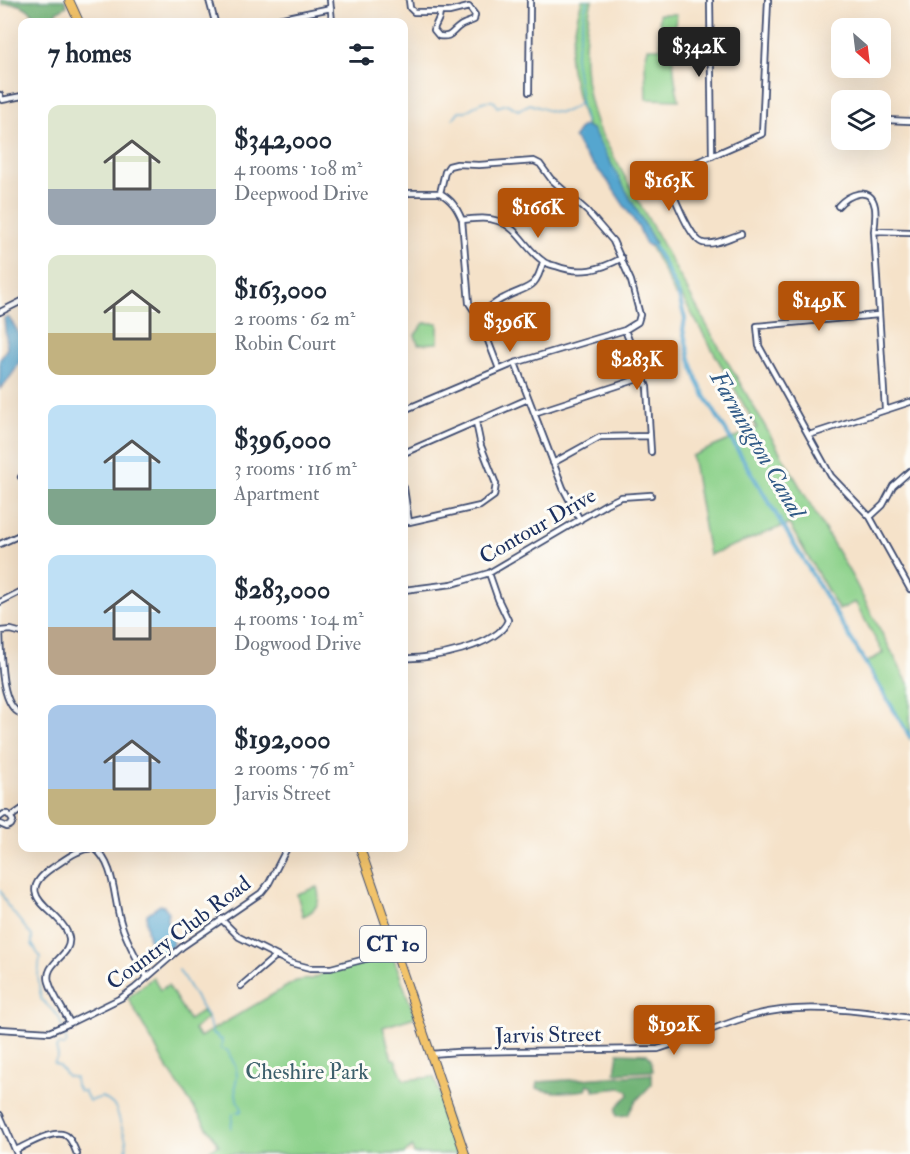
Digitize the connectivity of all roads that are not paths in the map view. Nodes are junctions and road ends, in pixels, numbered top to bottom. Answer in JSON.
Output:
{"nodes":[{"id":1,"x":69,"y":0,"type":"edge"},
{"id":2,"x":209,"y":0,"type":"edge"},
{"id":3,"x":330,"y":0,"type":"edge"},
{"id":4,"x":408,"y":0,"type":"edge"},
{"id":5,"x":530,"y":0,"type":"edge"},
{"id":6,"x":710,"y":0,"type":"edge"},
{"id":7,"x":768,"y":0,"type":"edge"},
{"id":8,"x":331,"y":8,"type":"junction"},
{"id":9,"x":440,"y":12,"type":"junction"},
{"id":10,"x":77,"y":18,"type":"edge"},
{"id":11,"x":214,"y":18,"type":"edge"},
{"id":12,"x":283,"y":18,"type":"edge"},
{"id":13,"x":332,"y":18,"type":"edge"},
{"id":14,"x":529,"y":92,"type":"dead end"},
{"id":15,"x":18,"y":96,"type":"edge"},
{"id":16,"x":1,"y":98,"type":"edge"},
{"id":17,"x":891,"y":120,"type":"edge"},
{"id":18,"x":910,"y":121,"type":"edge"},
{"id":19,"x":712,"y":156,"type":"junction"},
{"id":20,"x":408,"y":193,"type":"edge"},
{"id":21,"x":441,"y":193,"type":"junction"},
{"id":22,"x":838,"y":206,"type":"dead end"},
{"id":23,"x":462,"y":220,"type":"junction"},
{"id":24,"x":874,"y":231,"type":"junction"},
{"id":25,"x":910,"y":232,"type":"edge"},
{"id":26,"x":741,"y":234,"type":"dead end"},
{"id":27,"x":622,"y":258,"type":"junction"},
{"id":28,"x":543,"y":262,"type":"junction"},
{"id":29,"x":18,"y":303,"type":"edge"},
{"id":30,"x":0,"y":312,"type":"edge"},
{"id":31,"x":480,"y":314,"type":"junction"},
{"id":32,"x":878,"y":315,"type":"junction"},
{"id":33,"x":625,"y":330,"type":"junction"},
{"id":34,"x":514,"y":363,"type":"junction"},
{"id":35,"x":499,"y":369,"type":"junction"},
{"id":36,"x":644,"y":376,"type":"junction"},
{"id":37,"x":528,"y":399,"type":"junction"},
{"id":38,"x":910,"y":402,"type":"edge"},
{"id":39,"x":408,"y":408,"type":"edge"},
{"id":40,"x":885,"y":409,"type":"junction"},
{"id":41,"x":534,"y":413,"type":"junction"},
{"id":42,"x":476,"y":422,"type":"junction"},
{"id":43,"x":809,"y":435,"type":"junction"},
{"id":44,"x":650,"y":436,"type":"junction"},
{"id":45,"x":408,"y":451,"type":"edge"},
{"id":46,"x":651,"y":452,"type":"dead end"},
{"id":47,"x":553,"y":463,"type":"junction"},
{"id":48,"x":910,"y":471,"type":"edge"},
{"id":49,"x":651,"y":495,"type":"dead end"},
{"id":50,"x":408,"y":511,"type":"edge"},
{"id":51,"x":870,"y":517,"type":"junction"},
{"id":52,"x":580,"y":520,"type":"junction"},
{"id":53,"x":18,"y":536,"type":"edge"},
{"id":54,"x":0,"y":544,"type":"edge"},
{"id":55,"x":489,"y":573,"type":"junction"},
{"id":56,"x":910,"y":589,"type":"edge"},
{"id":57,"x":408,"y":590,"type":"edge"},
{"id":58,"x":18,"y":593,"type":"edge"},
{"id":59,"x":0,"y":602,"type":"edge"},
{"id":60,"x":0,"y":631,"type":"edge"},
{"id":61,"x":18,"y":632,"type":"edge"},
{"id":62,"x":408,"y":658,"type":"edge"},
{"id":63,"x":1,"y":687,"type":"edge"},
{"id":64,"x":18,"y":713,"type":"edge"},
{"id":65,"x":18,"y":812,"type":"edge"},
{"id":66,"x":12,"y":816,"type":"junction"},
{"id":67,"x":0,"y":817,"type":"edge"},
{"id":68,"x":0,"y":824,"type":"edge"},
{"id":69,"x":76,"y":852,"type":"edge"},
{"id":70,"x":99,"y":852,"type":"edge"},
{"id":71,"x":285,"y":852,"type":"edge"},
{"id":72,"x":361,"y":852,"type":"edge"},
{"id":73,"x":221,"y":919,"type":"junction"},
{"id":74,"x":396,"y":951,"type":"junction"},
{"id":75,"x":276,"y":956,"type":"junction"},
{"id":76,"x":147,"y":977,"type":"junction"},
{"id":77,"x":242,"y":986,"type":"dead end"},
{"id":78,"x":910,"y":1018,"type":"edge"},
{"id":79,"x":68,"y":1024,"type":"junction"},
{"id":80,"x":0,"y":1029,"type":"edge"},
{"id":81,"x":431,"y":1054,"type":"junction"},
{"id":82,"x":0,"y":1115,"type":"edge"},
{"id":83,"x":17,"y":1152,"type":"edge"},
{"id":84,"x":77,"y":1154,"type":"edge"},
{"id":85,"x":465,"y":1154,"type":"edge"}],
"edges":[{"from":1,"to":10,"type":"highway"},
{"from":2,"to":11,"type":"street"},
{"from":3,"to":8,"type":"street"},
{"from":4,"to":9,"type":"street"},
{"from":5,"to":14,"type":"street"},
{"from":6,"to":19,"type":"street"},
{"from":7,"to":19,"type":"street"},
{"from":8,"to":12,"type":"street"},
{"from":8,"to":13,"type":"street"},
{"from":9,"to":9,"type":"street"},
{"from":15,"to":16,"type":"street"},
{"from":17,"to":18,"type":"street"},
{"from":19,"to":26,"type":"street"},
{"from":20,"to":21,"type":"street"},
{"from":21,"to":23,"type":"street"},
{"from":21,"to":27,"type":"street"},
{"from":22,"to":24,"type":"street"},
{"from":23,"to":28,"type":"street"},
{"from":23,"to":31,"type":"street"},
{"from":24,"to":25,"type":"street"},
{"from":24,"to":32,"type":"street"},
{"from":27,"to":28,"type":"street"},
{"from":27,"to":33,"type":"street"},
{"from":28,"to":31,"type":"street"},
{"from":29,"to":30,"type":"street"},
{"from":31,"to":35,"type":"street"},
{"from":32,"to":40,"type":"street"},
{"from":32,"to":43,"type":"street"},
{"from":33,"to":34,"type":"street"},
{"from":33,"to":36,"type":"street"},
{"from":34,"to":35,"type":"street"},
{"from":34,"to":37,"type":"street"},
{"from":35,"to":39,"type":"street"},
{"from":36,"to":41,"type":"street"},
{"from":36,"to":44,"type":"street"},
{"from":37,"to":41,"type":"street"},
{"from":37,"to":42,"type":"street"},
{"from":38,"to":40,"type":"street"},
{"from":40,"to":43,"type":"street"},
{"from":41,"to":47,"type":"street"},
{"from":42,"to":45,"type":"street"},
{"from":42,"to":50,"type":"street"},
{"from":43,"to":51,"type":"street"},
{"from":44,"to":46,"type":"street"},
{"from":44,"to":47,"type":"street"},
{"from":47,"to":52,"type":"street"},
{"from":48,"to":51,"type":"street"},
{"from":49,"to":52,"type":"street","name":"Contour Drive"},
{"from":51,"to":56,"type":"street"},
{"from":52,"to":55,"type":"street","name":"Contour Drive"},
{"from":53,"to":54,"type":"street"},
{"from":55,"to":57,"type":"street","name":"Contour Drive"},
{"from":55,"to":62,"type":"street"},
{"from":58,"to":59,"type":"street"},
{"from":60,"to":61,"type":"street"},
{"from":60,"to":63,"type":"street"},
{"from":63,"to":64,"type":"street"},
{"from":65,"to":66,"type":"street"},
{"from":66,"to":67,"type":"street"},
{"from":66,"to":68,"type":"street"},
{"from":69,"to":79,"type":"street"},
{"from":70,"to":76,"type":"street"},
{"from":71,"to":73,"type":"street","name":"Country Club Road"},
{"from":72,"to":74,"type":"highway","number":"CT 10"},
{"from":73,"to":75,"type":"street"},
{"from":73,"to":76,"type":"street","name":"Country Club Road"},
{"from":74,"to":75,"type":"street"},
{"from":74,"to":81,"type":"highway","number":"CT 10"},
{"from":75,"to":77,"type":"street"},
{"from":76,"to":79,"type":"street","name":"Country Club Road"},
{"from":78,"to":81,"type":"street","name":"Jarvis Street"},
{"from":79,"to":80,"type":"street","name":"Country Club Road"},
{"from":81,"to":85,"type":"highway","number":"CT 10"},
{"from":82,"to":83,"type":"street"},
{"from":83,"to":84,"type":"street"}]}
